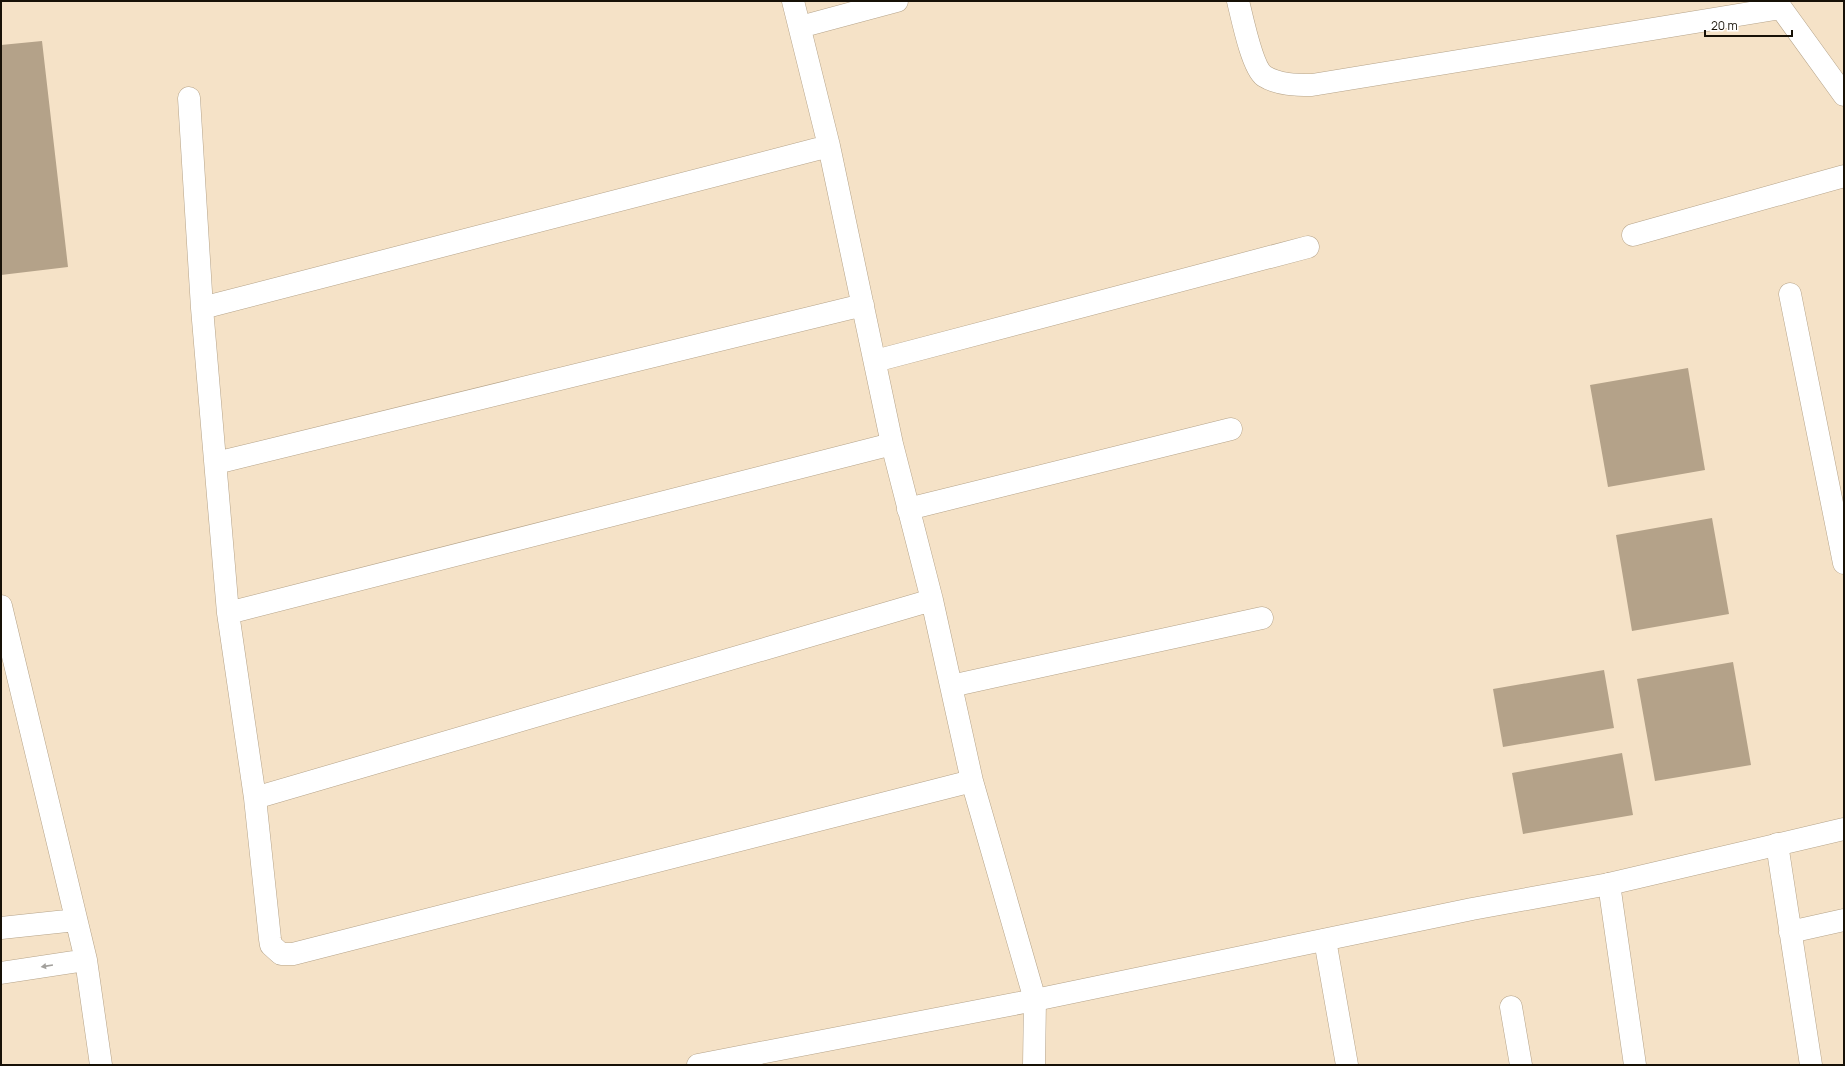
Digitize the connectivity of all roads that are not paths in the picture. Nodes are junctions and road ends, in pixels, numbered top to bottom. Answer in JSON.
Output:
{"nodes":[{"id":1,"x":793,"y":1,"type":"edge"},
{"id":2,"x":897,"y":1,"type":"edge"},
{"id":3,"x":1238,"y":1,"type":"edge"},
{"id":4,"x":1778,"y":5,"type":"edge"},
{"id":5,"x":800,"y":27,"type":"junction"},
{"id":6,"x":1844,"y":95,"type":"edge"},
{"id":7,"x":189,"y":98,"type":"dead end"},
{"id":8,"x":829,"y":146,"type":"junction"},
{"id":9,"x":1844,"y":176,"type":"edge"},
{"id":10,"x":1633,"y":235,"type":"dead end"},
{"id":11,"x":1308,"y":247,"type":"dead end"},
{"id":12,"x":1790,"y":294,"type":"dead end"},
{"id":13,"x":863,"y":305,"type":"junction"},
{"id":14,"x":202,"y":308,"type":"junction"},
{"id":15,"x":875,"y":361,"type":"junction"},
{"id":16,"x":1231,"y":429,"type":"dead end"},
{"id":17,"x":892,"y":444,"type":"junction"},
{"id":18,"x":216,"y":463,"type":"junction"},
{"id":19,"x":908,"y":509,"type":"junction"},
{"id":20,"x":1844,"y":563,"type":"edge"},
{"id":21,"x":932,"y":600,"type":"junction"},
{"id":22,"x":1,"y":606,"type":"edge"},
{"id":23,"x":228,"y":613,"type":"junction"},
{"id":24,"x":1262,"y":618,"type":"dead end"},
{"id":25,"x":951,"y":686,"type":"junction"},
{"id":26,"x":972,"y":781,"type":"junction"},
{"id":27,"x":255,"y":798,"type":"junction"},
{"id":28,"x":1844,"y":829,"type":"edge"},
{"id":29,"x":1777,"y":844,"type":"junction"},
{"id":30,"x":1609,"y":884,"type":"junction"},
{"id":31,"x":76,"y":920,"type":"junction"},
{"id":32,"x":1844,"y":920,"type":"edge"},
{"id":33,"x":1,"y":928,"type":"edge"},
{"id":34,"x":1790,"y":932,"type":"junction"},
{"id":35,"x":1325,"y":940,"type":"junction"},
{"id":36,"x":86,"y":960,"type":"junction"},
{"id":37,"x":1,"y":973,"type":"edge"},
{"id":38,"x":1035,"y":1000,"type":"junction"},
{"id":39,"x":1511,"y":1007,"type":"dead end"},
{"id":40,"x":102,"y":1065,"type":"edge"},
{"id":41,"x":698,"y":1065,"type":"edge"},
{"id":42,"x":1034,"y":1065,"type":"edge"},
{"id":43,"x":1347,"y":1065,"type":"edge"},
{"id":44,"x":1521,"y":1065,"type":"edge"},
{"id":45,"x":1636,"y":1065,"type":"edge"},
{"id":46,"x":1811,"y":1065,"type":"edge"}],
"edges":[{"from":1,"to":5,"type":"street"},
{"from":2,"to":5,"type":"street"},
{"from":3,"to":4,"type":"street"},
{"from":4,"to":6,"type":"street"},
{"from":5,"to":8,"type":"street"},
{"from":7,"to":14,"type":"street"},
{"from":8,"to":13,"type":"street"},
{"from":8,"to":14,"type":"street"},
{"from":9,"to":10,"type":"street"},
{"from":11,"to":15,"type":"street"},
{"from":12,"to":20,"type":"street"},
{"from":13,"to":15,"type":"street"},
{"from":13,"to":18,"type":"street"},
{"from":14,"to":18,"type":"street"},
{"from":15,"to":17,"type":"street"},
{"from":16,"to":19,"type":"street"},
{"from":17,"to":19,"type":"street"},
{"from":17,"to":23,"type":"street"},
{"from":18,"to":23,"type":"street"},
{"from":19,"to":21,"type":"street"},
{"from":21,"to":25,"type":"street"},
{"from":21,"to":27,"type":"street"},
{"from":22,"to":31,"type":"street"},
{"from":23,"to":27,"type":"street"},
{"from":24,"to":25,"type":"street"},
{"from":25,"to":26,"type":"street"},
{"from":26,"to":27,"type":"street"},
{"from":26,"to":38,"type":"street"},
{"from":28,"to":29,"type":"street"},
{"from":29,"to":30,"type":"street"},
{"from":29,"to":34,"type":"street"},
{"from":30,"to":35,"type":"street"},
{"from":30,"to":45,"type":"street"},
{"from":31,"to":33,"type":"street"},
{"from":31,"to":36,"type":"street"},
{"from":32,"to":34,"type":"street"},
{"from":34,"to":46,"type":"street"},
{"from":35,"to":38,"type":"street"},
{"from":35,"to":43,"type":"street"},
{"from":36,"to":37,"type":"street","one_way":true},
{"from":36,"to":40,"type":"street"},
{"from":38,"to":41,"type":"street"},
{"from":38,"to":42,"type":"street"},
{"from":39,"to":44,"type":"street"}]}
